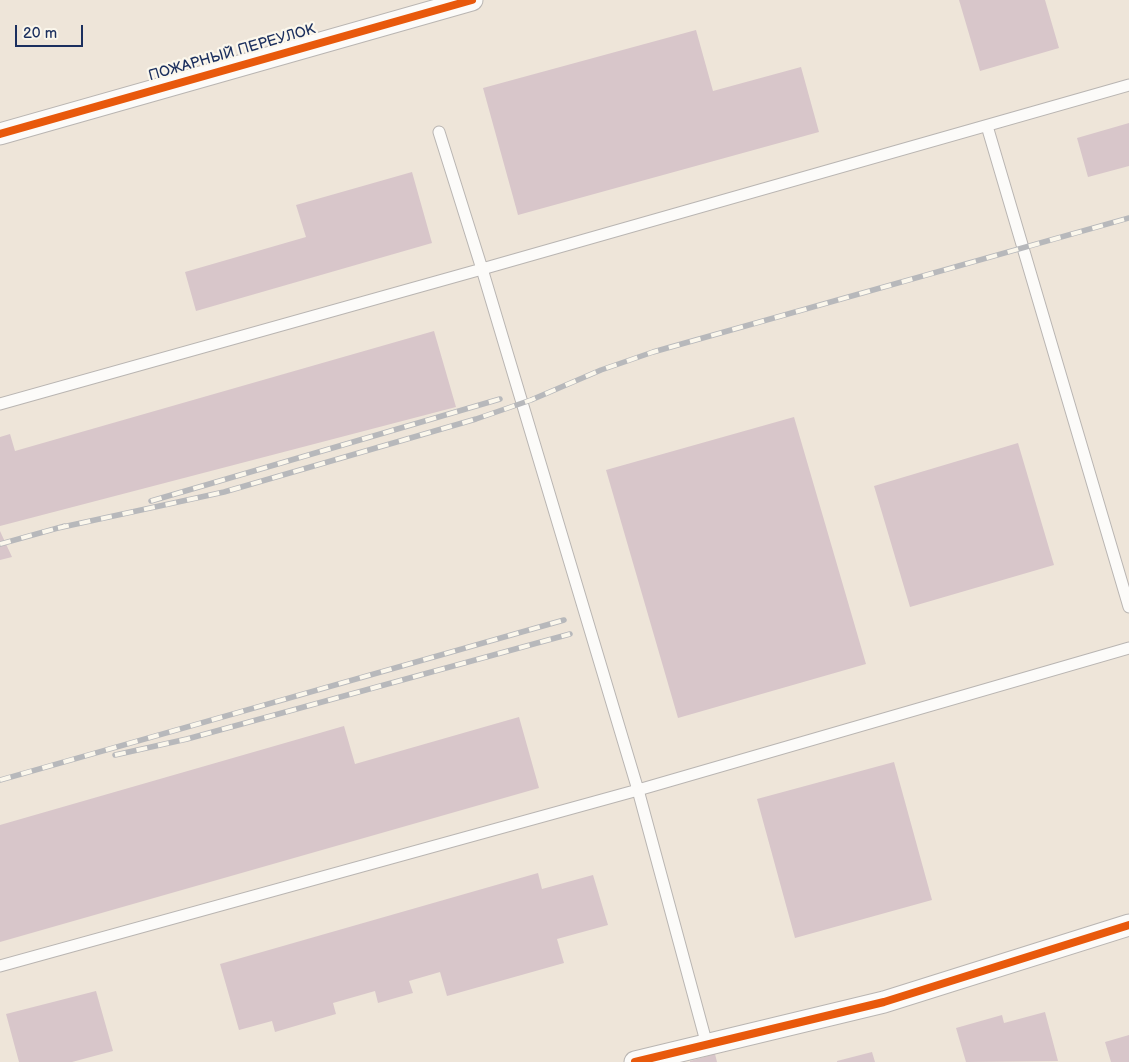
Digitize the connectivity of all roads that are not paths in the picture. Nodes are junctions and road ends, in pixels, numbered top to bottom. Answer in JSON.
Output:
{"nodes":[{"id":1,"x":472,"y":0,"type":"edge"},
{"id":2,"x":1129,"y":85,"type":"edge"},
{"id":3,"x":987,"y":126,"type":"junction"},
{"id":4,"x":439,"y":132,"type":"dead end"},
{"id":5,"x":0,"y":134,"type":"edge"},
{"id":6,"x":482,"y":269,"type":"junction"},
{"id":7,"x":0,"y":404,"type":"edge"},
{"id":8,"x":1129,"y":607,"type":"edge"},
{"id":9,"x":1129,"y":648,"type":"edge"},
{"id":10,"x":638,"y":790,"type":"junction"},
{"id":11,"x":1129,"y":925,"type":"edge"},
{"id":12,"x":0,"y":966,"type":"edge"},
{"id":13,"x":707,"y":1045,"type":"junction"},
{"id":14,"x":635,"y":1062,"type":"edge"}],
"edges":[{"from":1,"to":5,"type":"street","name":"ПОЖАРНЫЙ ПЕРЕУЛОК"},
{"from":2,"to":3,"type":"lane"},
{"from":3,"to":6,"type":"lane"},
{"from":3,"to":8,"type":"lane"},
{"from":4,"to":6,"type":"lane"},
{"from":6,"to":7,"type":"lane"},
{"from":6,"to":10,"type":"lane"},
{"from":9,"to":10,"type":"lane"},
{"from":10,"to":12,"type":"lane"},
{"from":10,"to":13,"type":"lane"},
{"from":11,"to":13,"type":"street"},
{"from":13,"to":14,"type":"street"}]}
